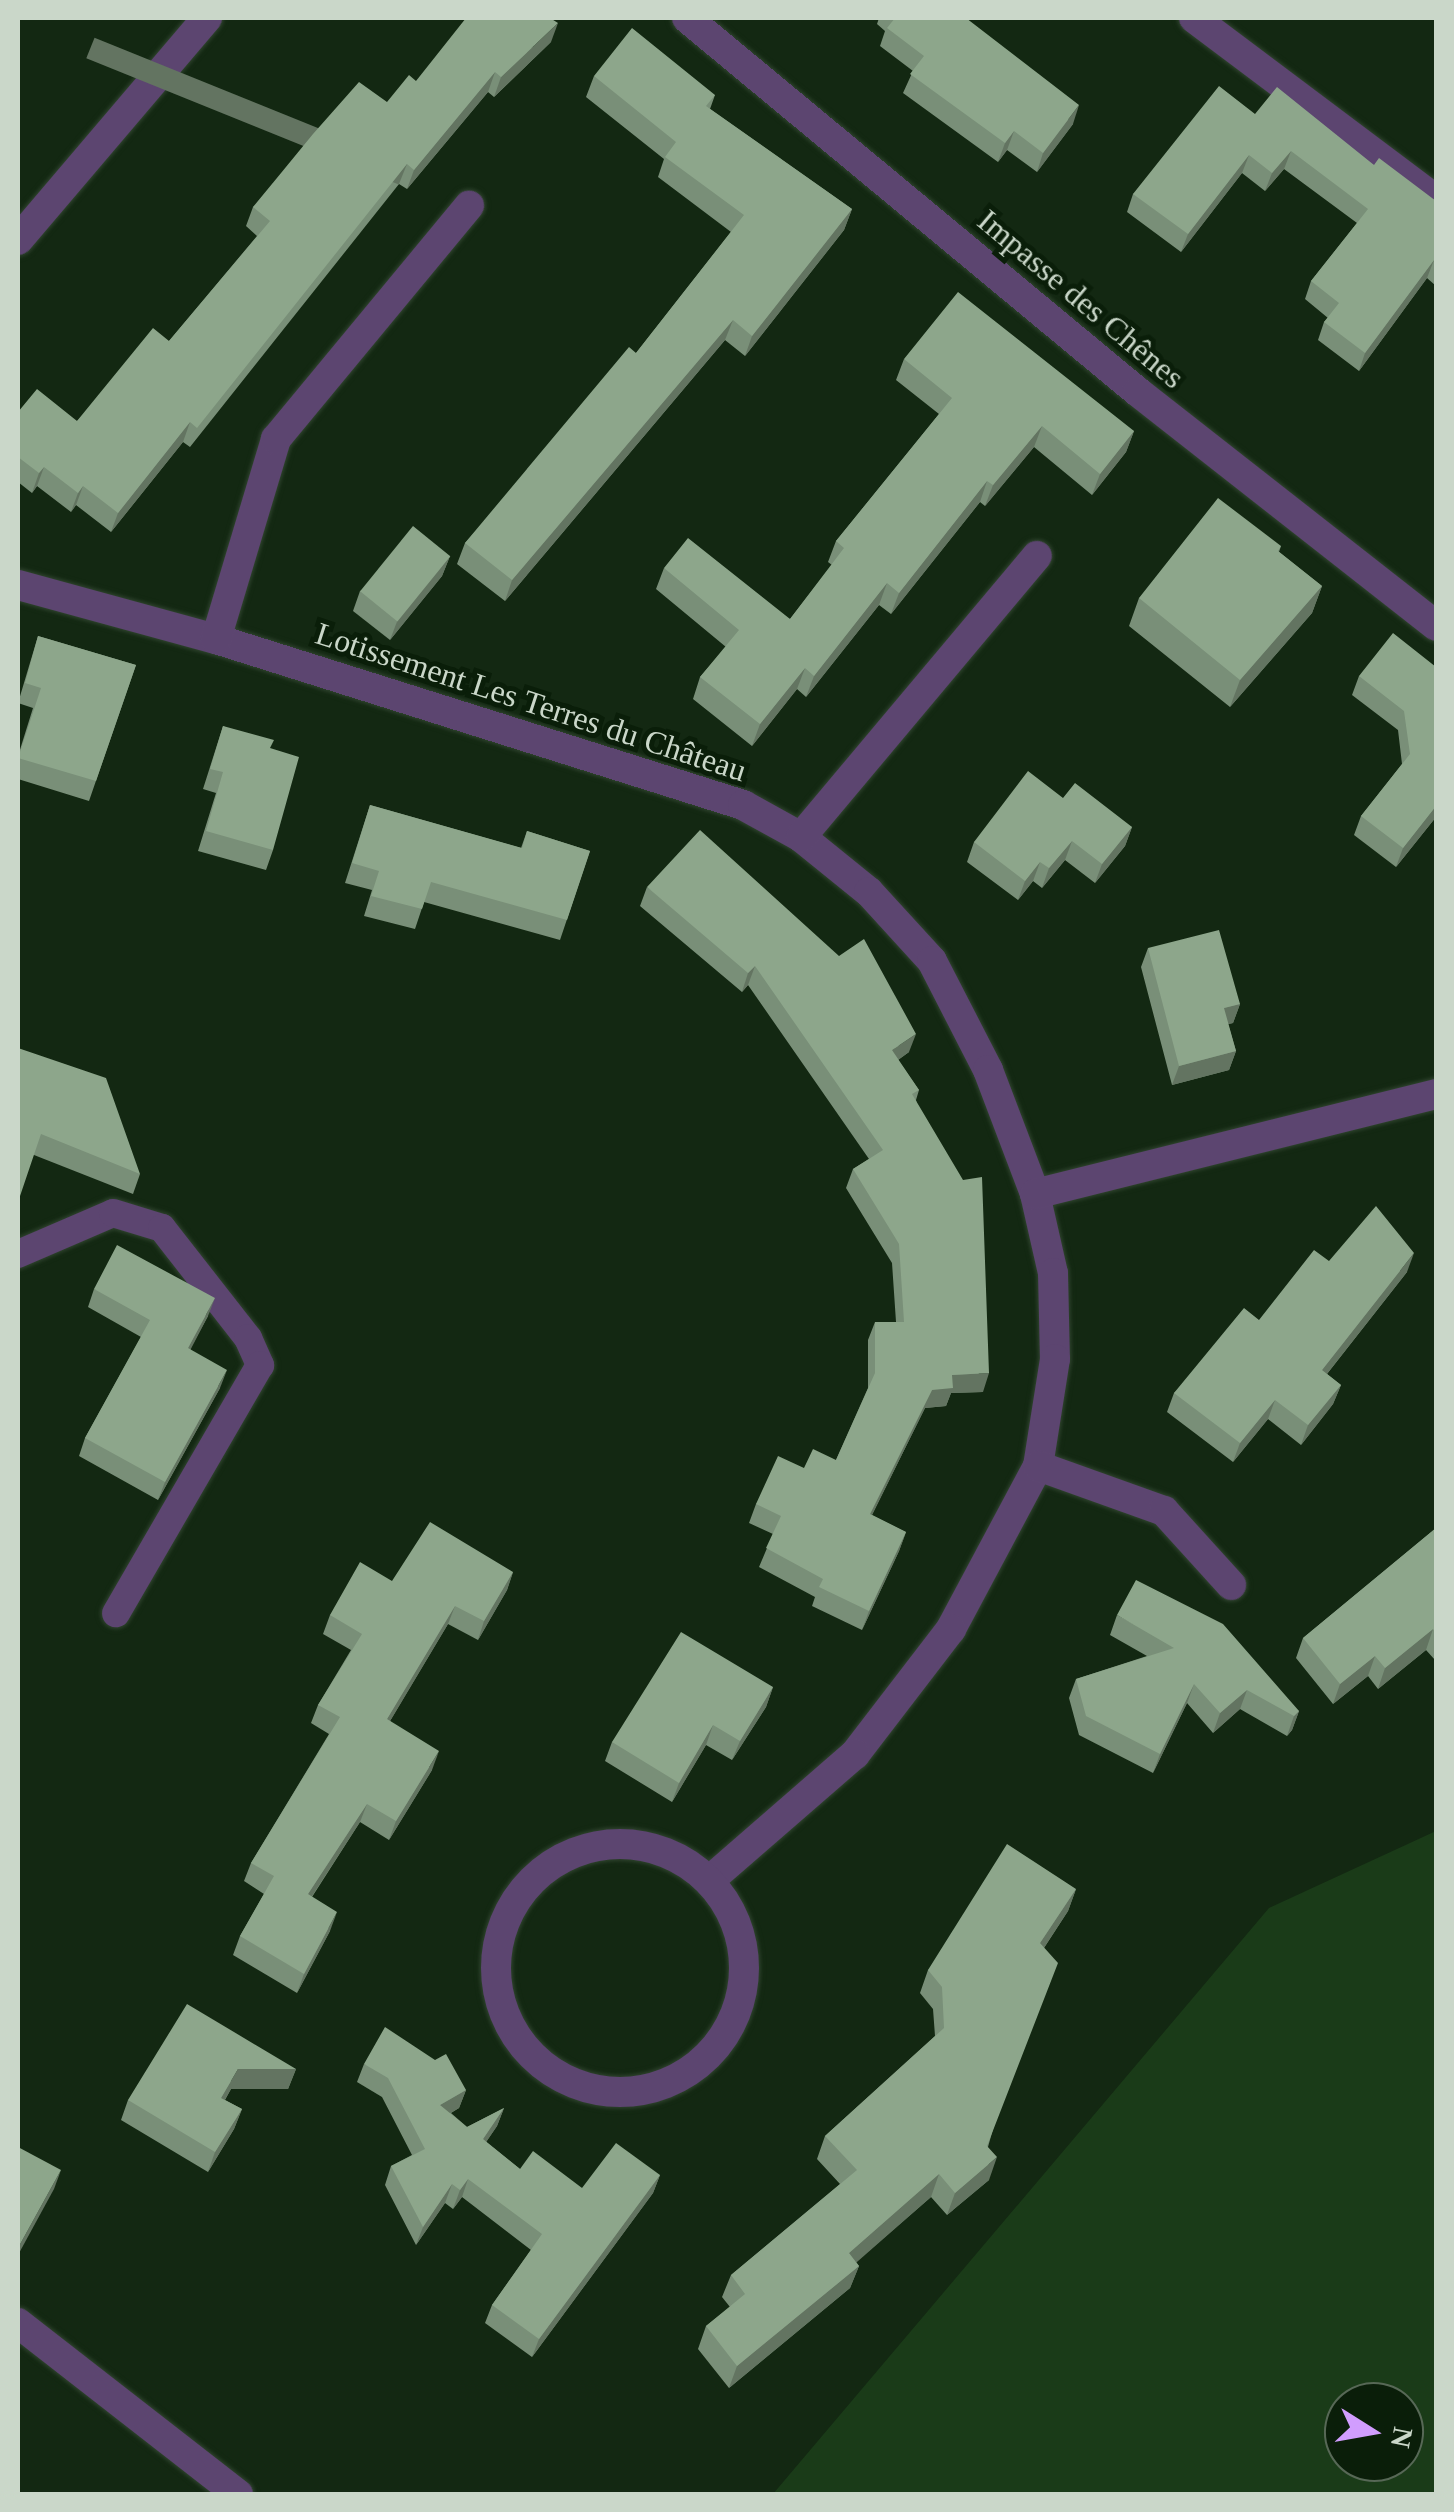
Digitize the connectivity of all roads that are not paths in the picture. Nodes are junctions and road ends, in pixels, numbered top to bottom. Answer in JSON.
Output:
{"nodes":[{"id":1,"x":207,"y":18,"type":"edge"},
{"id":2,"x":688,"y":18,"type":"edge"},
{"id":3,"x":1194,"y":18,"type":"edge"},
{"id":4,"x":1436,"y":200,"type":"edge"},
{"id":5,"x":469,"y":206,"type":"dead end"},
{"id":6,"x":18,"y":240,"type":"edge"},
{"id":7,"x":1037,"y":556,"type":"dead end"},
{"id":8,"x":18,"y":585,"type":"edge"},
{"id":9,"x":1436,"y":626,"type":"edge"},
{"id":10,"x":216,"y":640,"type":"junction"},
{"id":11,"x":801,"y":837,"type":"junction"},
{"id":12,"x":1436,"y":1094,"type":"edge"},
{"id":13,"x":1035,"y":1194,"type":"junction"},
{"id":14,"x":18,"y":1254,"type":"edge"},
{"id":15,"x":1038,"y":1466,"type":"junction"},
{"id":16,"x":1230,"y":1584,"type":"dead end"},
{"id":17,"x":116,"y":1612,"type":"dead end"},
{"id":18,"x":710,"y":1880,"type":"junction"},
{"id":19,"x":18,"y":2323,"type":"edge"},
{"id":20,"x":210,"y":2483,"type":"edge"},
{"id":21,"x":238,"y":2494,"type":"edge"}],
"edges":[{"from":1,"to":6,"type":"street"},
{"from":2,"to":9,"type":"street","name":"Impasse des Chênes"},
{"from":3,"to":4,"type":"street"},
{"from":5,"to":10,"type":"street"},
{"from":7,"to":11,"type":"street"},
{"from":8,"to":10,"type":"street","name":"Lotissement Les Terres du Château"},
{"from":10,"to":11,"type":"street","name":"Lotissement Les Terres du Château"},
{"from":11,"to":13,"type":"street","name":"Lotissement Les Terres du Château"},
{"from":12,"to":13,"type":"street"},
{"from":13,"to":15,"type":"street","name":"Lotissement Les Terres du Château"},
{"from":14,"to":17,"type":"lane"},
{"from":15,"to":16,"type":"street"},
{"from":15,"to":18,"type":"street","name":"Lotissement Les Terres du Château"},
{"from":18,"to":18,"type":"street"},
{"from":19,"to":20,"type":"street"},
{"from":20,"to":21,"type":"street"}]}
